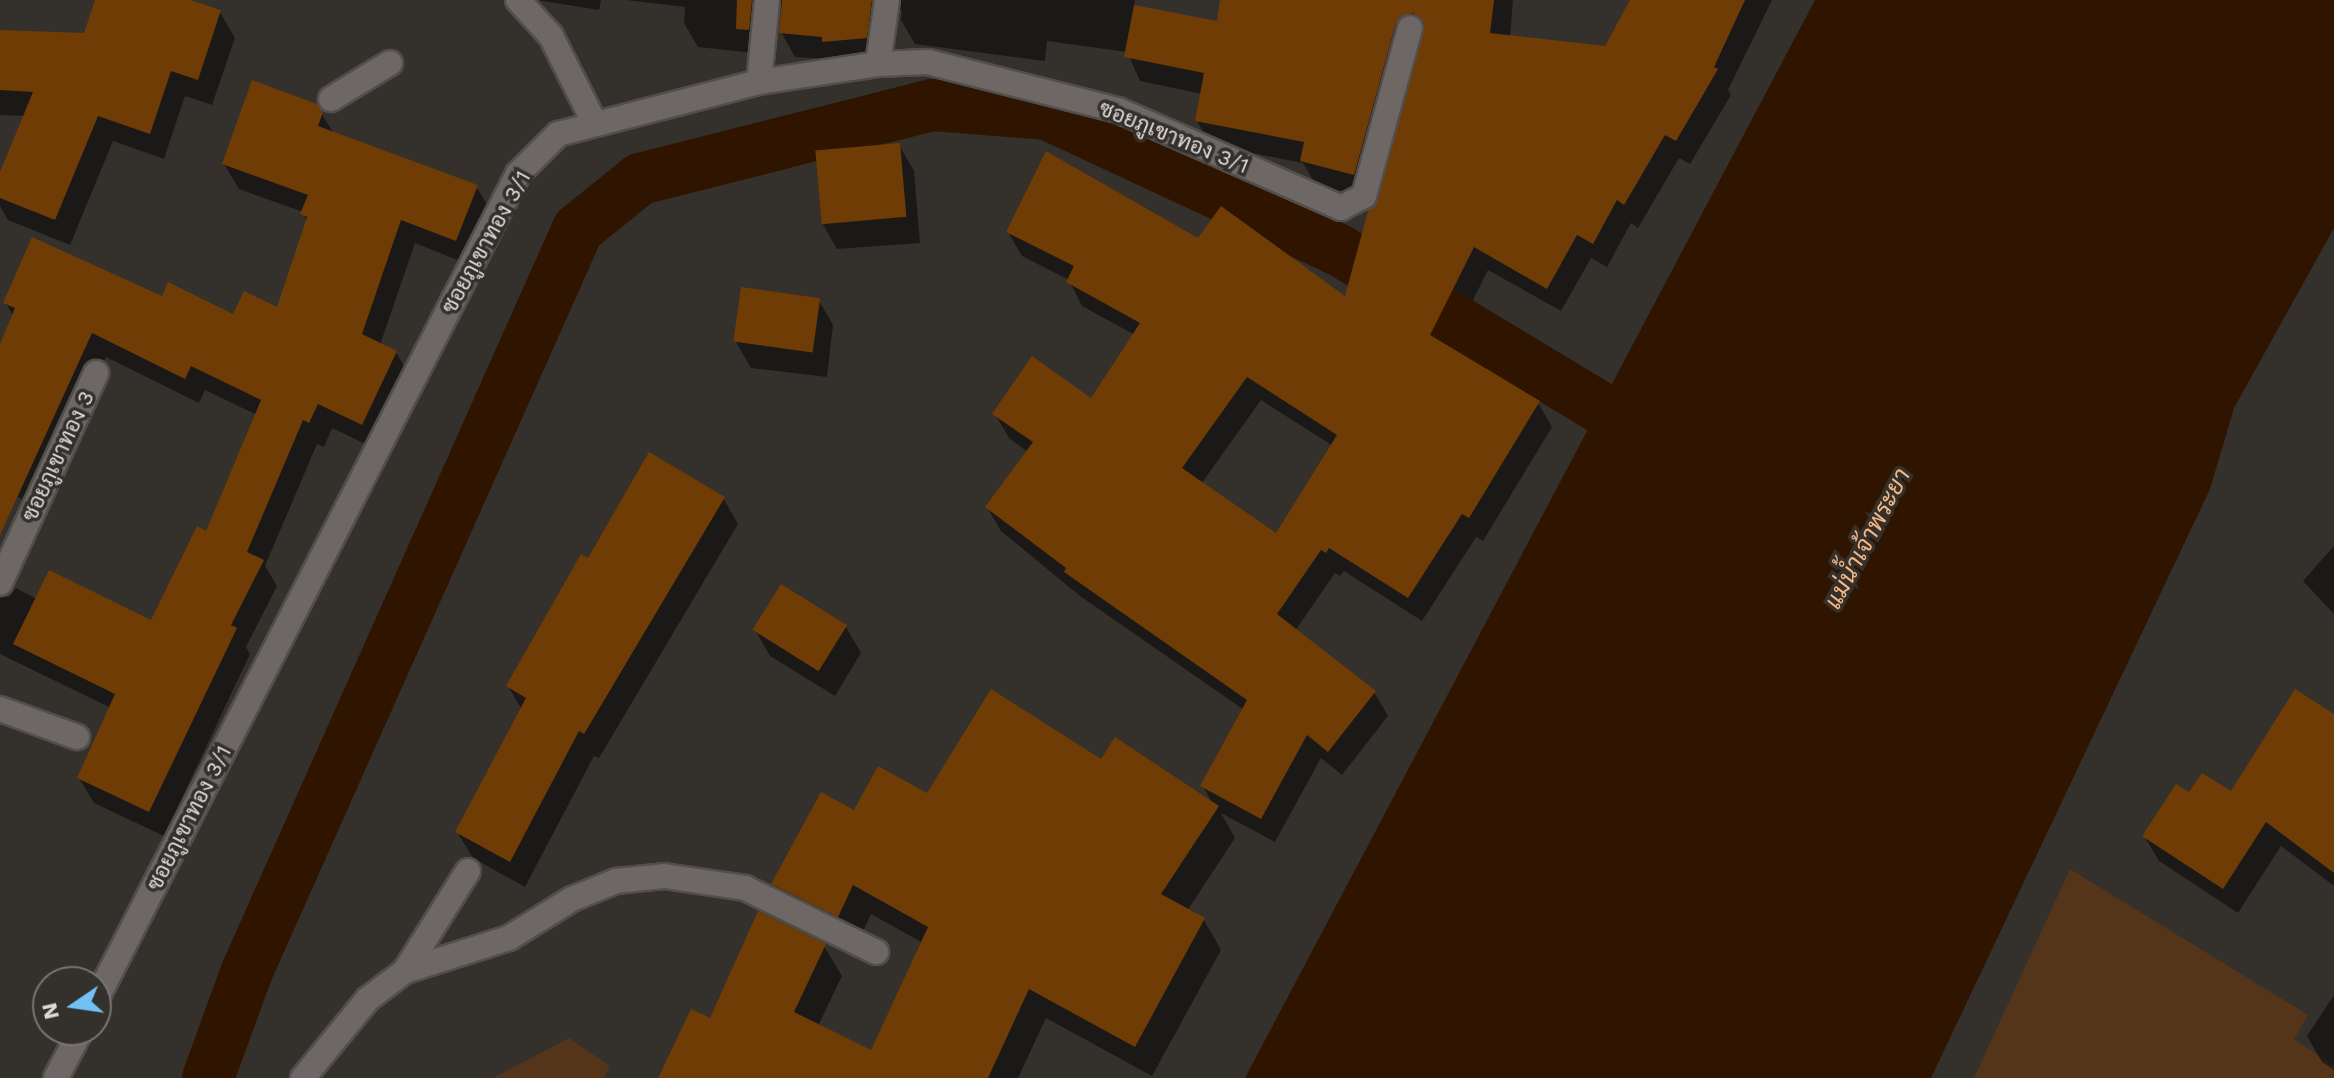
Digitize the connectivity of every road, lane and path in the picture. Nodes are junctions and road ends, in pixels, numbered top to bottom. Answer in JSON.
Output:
{"nodes":[{"id":1,"x":518,"y":0,"type":"edge"},
{"id":2,"x":767,"y":0,"type":"edge"},
{"id":3,"x":887,"y":0,"type":"edge"},
{"id":4,"x":1410,"y":28,"type":"dead end"},
{"id":5,"x":390,"y":63,"type":"dead end"},
{"id":6,"x":878,"y":64,"type":"junction"},
{"id":7,"x":759,"y":82,"type":"junction"},
{"id":8,"x":331,"y":99,"type":"dead end"},
{"id":9,"x":595,"y":124,"type":"junction"},
{"id":10,"x":96,"y":373,"type":"dead end"},
{"id":11,"x":0,"y":583,"type":"edge"},
{"id":12,"x":0,"y":709,"type":"edge"},
{"id":13,"x":77,"y":737,"type":"dead end"},
{"id":14,"x":468,"y":871,"type":"dead end"},
{"id":15,"x":876,"y":952,"type":"dead end"},
{"id":16,"x":112,"y":969,"type":"edge"},
{"id":17,"x":405,"y":971,"type":"junction"},
{"id":18,"x":73,"y":1046,"type":"edge"},
{"id":19,"x":56,"y":1078,"type":"edge"},
{"id":20,"x":303,"y":1078,"type":"edge"}],
"edges":[{"from":1,"to":9,"type":"street"},
{"from":2,"to":7,"type":"street"},
{"from":3,"to":6,"type":"street"},
{"from":4,"to":6,"type":"street","name":"ซอยภูเขาทอง 3/1"},
{"from":5,"to":8,"type":"street"},
{"from":6,"to":7,"type":"street","name":"ซอยภูเขาทอง 3/1"},
{"from":7,"to":9,"type":"street","name":"ซอยภูเขาทอง 3/1"},
{"from":9,"to":16,"type":"street","name":"ซอยภูเขาทอง 3/1"},
{"from":10,"to":11,"type":"street","name":"ซอยภูเขาทอง 3"},
{"from":12,"to":13,"type":"street"},
{"from":14,"to":17,"type":"street"},
{"from":15,"to":17,"type":"street"},
{"from":17,"to":20,"type":"street"},
{"from":18,"to":19,"type":"street"}]}
